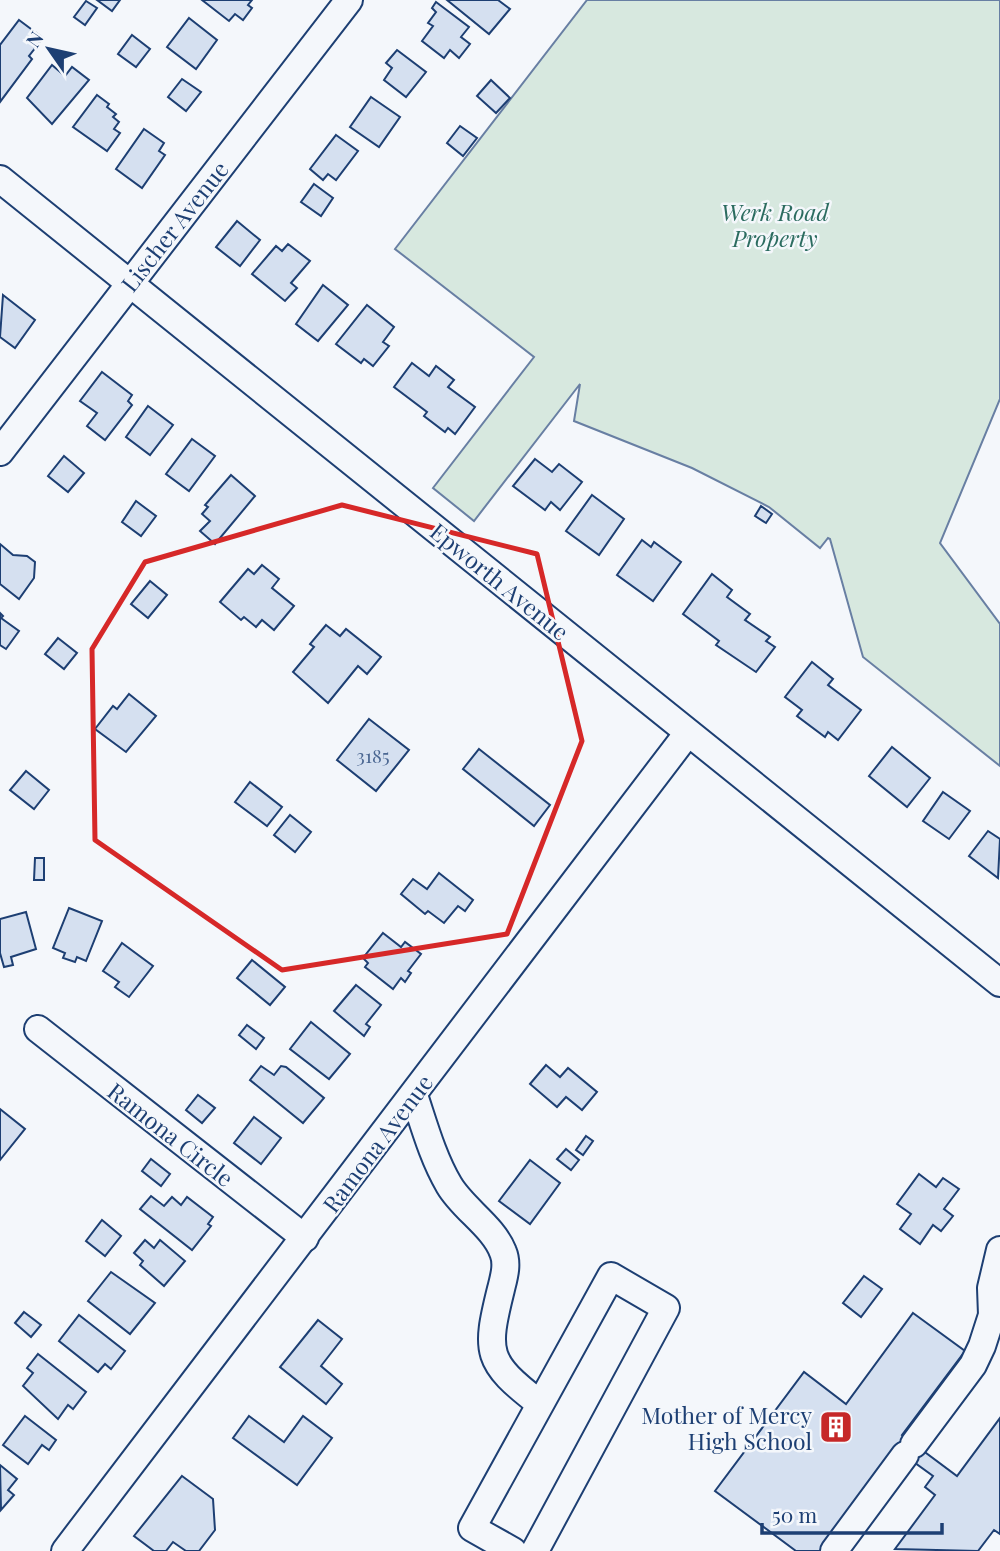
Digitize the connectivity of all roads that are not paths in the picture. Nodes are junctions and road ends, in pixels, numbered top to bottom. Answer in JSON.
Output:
{"nodes":[{"id":1,"x":349,"y":0,"type":"edge"},
{"id":2,"x":0,"y":179,"type":"edge"},
{"id":3,"x":129,"y":282,"type":"junction"},
{"id":4,"x":0,"y":452,"type":"edge"},
{"id":5,"x":687,"y":734,"type":"junction"},
{"id":6,"x":1000,"y":983,"type":"edge"},
{"id":7,"x":38,"y":1029,"type":"dead end"},
{"id":8,"x":414,"y":1095,"type":"junction"},
{"id":9,"x":305,"y":1238,"type":"junction"},
{"id":10,"x":1000,"y":1250,"type":"edge"},
{"id":11,"x":539,"y":1403,"type":"junction"},
{"id":12,"x":65,"y":1551,"type":"edge"},
{"id":13,"x":513,"y":1551,"type":"edge"},
{"id":14,"x":535,"y":1551,"type":"edge"},
{"id":15,"x":834,"y":1551,"type":"edge"}],
"edges":[{"from":1,"to":3,"type":"street","name":"Lischer Avenue"},
{"from":2,"to":3,"type":"street","name":"Epworth Avenue"},
{"from":3,"to":4,"type":"street","name":"Lischer Avenue"},
{"from":3,"to":5,"type":"street","name":"Epworth Avenue"},
{"from":5,"to":6,"type":"street","name":"Epworth Avenue"},
{"from":5,"to":8,"type":"street","name":"Ramona Avenue"},
{"from":7,"to":9,"type":"street","name":"Ramona Circle"},
{"from":8,"to":9,"type":"street","name":"Ramona Avenue"},
{"from":8,"to":11,"type":"street"},
{"from":9,"to":12,"type":"street","name":"Ramona Avenue"},
{"from":10,"to":15,"type":"street"},
{"from":11,"to":13,"type":"street"},
{"from":11,"to":14,"type":"street"}]}
